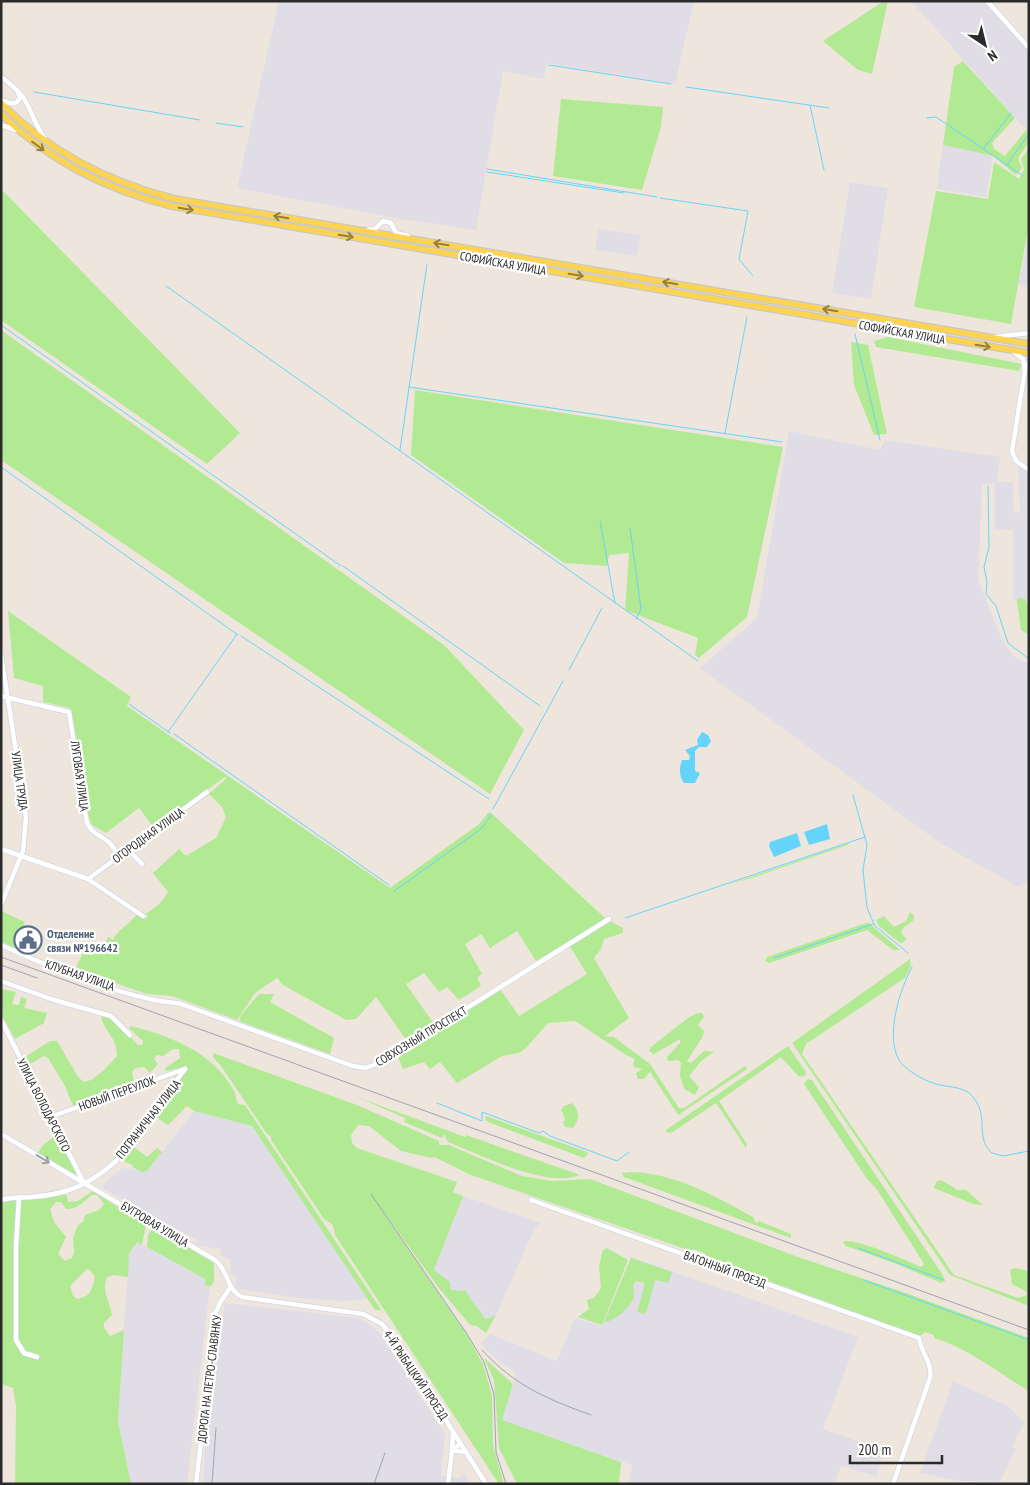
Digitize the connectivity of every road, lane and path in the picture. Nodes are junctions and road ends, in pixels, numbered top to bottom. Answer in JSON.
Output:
{"nodes":[{"id":1,"x":987,"y":1,"type":"edge"},
{"id":2,"x":1029,"y":48,"type":"edge"},
{"id":3,"x":1,"y":77,"type":"edge"},
{"id":4,"x":8,"y":82,"type":"junction"},
{"id":5,"x":1,"y":101,"type":"edge"},
{"id":6,"x":1,"y":114,"type":"edge"},
{"id":7,"x":1,"y":125,"type":"edge"},
{"id":8,"x":20,"y":132,"type":"junction"},
{"id":9,"x":49,"y":144,"type":"junction"},
{"id":10,"x":347,"y":228,"type":"junction"},
{"id":11,"x":418,"y":240,"type":"junction"},
{"id":12,"x":1029,"y":333,"type":"edge"},
{"id":13,"x":988,"y":337,"type":"junction"},
{"id":14,"x":1029,"y":344,"type":"edge"},
{"id":15,"x":1013,"y":351,"type":"junction"},
{"id":16,"x":1029,"y":353,"type":"edge"},
{"id":17,"x":1029,"y":362,"type":"edge"},
{"id":18,"x":1025,"y":370,"type":"junction"},
{"id":19,"x":1029,"y":470,"type":"edge"},
{"id":20,"x":1,"y":654,"type":"edge"},
{"id":21,"x":1,"y":696,"type":"edge"},
{"id":22,"x":8,"y":697,"type":"junction"},
{"id":23,"x":207,"y":792,"type":"dead end"},
{"id":24,"x":1,"y":849,"type":"edge"},
{"id":25,"x":128,"y":849,"type":"junction"},
{"id":26,"x":21,"y":856,"type":"junction"},
{"id":27,"x":117,"y":857,"type":"junction"},
{"id":28,"x":142,"y":864,"type":"dead end"},
{"id":29,"x":88,"y":879,"type":"junction"},
{"id":30,"x":1,"y":905,"type":"edge"},
{"id":31,"x":143,"y":916,"type":"dead end"},
{"id":32,"x":609,"y":919,"type":"dead end"},
{"id":33,"x":1,"y":945,"type":"edge"},
{"id":34,"x":1,"y":981,"type":"edge"},
{"id":35,"x":160,"y":1000,"type":"joint"},
{"id":36,"x":1,"y":1020,"type":"edge"},
{"id":37,"x":130,"y":1034,"type":"dead end"},
{"id":38,"x":185,"y":1069,"type":"joint"},
{"id":39,"x":50,"y":1117,"type":"junction"},
{"id":40,"x":1,"y":1134,"type":"edge"},
{"id":41,"x":84,"y":1183,"type":"junction"},
{"id":42,"x":102,"y":1194,"type":"joint"},
{"id":43,"x":19,"y":1197,"type":"junction"},
{"id":44,"x":1,"y":1200,"type":"edge"},
{"id":45,"x":531,"y":1200,"type":"dead end"},
{"id":46,"x":230,"y":1288,"type":"junction"},
{"id":47,"x":37,"y":1357,"type":"dead end"},
{"id":48,"x":453,"y":1431,"type":"junction"},
{"id":49,"x":460,"y":1444,"type":"junction"},
{"id":50,"x":452,"y":1450,"type":"junction"},
{"id":51,"x":465,"y":1452,"type":"junction"},
{"id":52,"x":196,"y":1484,"type":"edge"},
{"id":53,"x":448,"y":1484,"type":"edge"},
{"id":54,"x":486,"y":1484,"type":"edge"},
{"id":55,"x":893,"y":1484,"type":"edge"}],
"edges":[{"from":1,"to":2,"type":"street"},
{"from":3,"to":4,"type":"street"},
{"from":4,"to":5,"type":"street"},
{"from":4,"to":9,"type":"street"},
{"from":5,"to":9,"type":"main road","name":"СОФИЙСКАЯ УЛИЦА"},
{"from":6,"to":8,"type":"main road","name":"СОФИЙСКАЯ УЛИЦА"},
{"from":7,"to":8,"type":"street"},
{"from":8,"to":15,"type":"main road","name":"СОФИЙСКАЯ УЛИЦА","one_way":true},
{"from":10,"to":9,"type":"main road","name":"СОФИЙСКАЯ УЛИЦА","one_way":true},
{"from":10,"to":11,"type":"main road","name":"СОФИЙСКАЯ УЛИЦА"},
{"from":10,"to":11,"type":"street"},
{"from":13,"to":11,"type":"main road","name":"СОФИЙСКАЯ УЛИЦА","one_way":true},
{"from":12,"to":13,"type":"street","name":"СОФИЙСКАЯ УЛИЦА"},
{"from":13,"to":14,"type":"main road","name":"СОФИЙСКАЯ УЛИЦА"},
{"from":15,"to":16,"type":"main road","name":"СОФИЙСКАЯ УЛИЦА"},
{"from":15,"to":18,"type":"street"},
{"from":17,"to":18,"type":"street"},
{"from":18,"to":19,"type":"street"},
{"from":20,"to":22,"type":"street","name":"УЛИЦА ТРУДА"},
{"from":21,"to":22,"type":"street"},
{"from":22,"to":26,"type":"street","name":"УЛИЦА ТРУДА"},
{"from":22,"to":27,"type":"street","name":"ЛУГОВАЯ УЛИЦА"},
{"from":23,"to":25,"type":"street","name":"ОГОРОДНАЯ УЛИЦА"},
{"from":24,"to":26,"type":"street"},
{"from":25,"to":27,"type":"street","name":"ОГОРОДНАЯ УЛИЦА"},
{"from":25,"to":28,"type":"street"},
{"from":26,"to":29,"type":"street"},
{"from":26,"to":30,"type":"street","name":"УЛИЦА ТРУДА"},
{"from":27,"to":29,"type":"street","name":"ОГОРОДНАЯ УЛИЦА"},
{"from":29,"to":31,"type":"street"},
{"from":32,"to":35,"type":"street","name":"СОВХОЗНЫЙ ПРОСПЕКТ"},
{"from":33,"to":35,"type":"street","name":"КЛУБНАЯ УЛИЦА"},
{"from":34,"to":37,"type":"street"},
{"from":36,"to":39,"type":"street","name":"УЛИЦА ВОЛОДАРСКОГО"},
{"from":38,"to":39,"type":"street","name":"НОВЫЙ ПЕРЕУЛОК"},
{"from":38,"to":41,"type":"street","name":"ПОГРАНИЧНАЯ УЛИЦА"},
{"from":39,"to":41,"type":"street","name":"УЛИЦА ВОЛОДАРСКОГО"},
{"from":40,"to":41,"type":"street","one_way":true},
{"from":41,"to":42,"type":"street","name":"УЛИЦА ВОЛОДАРСКОГО"},
{"from":41,"to":43,"type":"street","name":"ПОГРАНИЧНАЯ УЛИЦА"},
{"from":42,"to":46,"type":"street","name":"БУГРОВАЯ УЛИЦА"},
{"from":43,"to":44,"type":"street","name":"ПОГРАНИЧНАЯ УЛИЦА"},
{"from":43,"to":47,"type":"street"},
{"from":45,"to":55,"type":"street","name":"ВАГОННЫЙ ПРОЕЗД"},
{"from":46,"to":48,"type":"street","name":"4-Й РЫБАЦКИЙ ПРОЕЗД"},
{"from":46,"to":52,"type":"street","name":"ДОРОГА НА ПЕТРО-СЛАВЯНКУ"},
{"from":48,"to":49,"type":"street","name":"4-Й РЫБАЦКИЙ ПРОЕЗД"},
{"from":48,"to":50,"type":"street"},
{"from":49,"to":50,"type":"street"},
{"from":49,"to":51,"type":"street","name":"4-Й РЫБАЦКИЙ ПРОЕЗД"},
{"from":50,"to":51,"type":"street"},
{"from":50,"to":53,"type":"street"},
{"from":51,"to":54,"type":"street","name":"4-Й РЫБАЦКИЙ ПРОЕЗД"}]}
